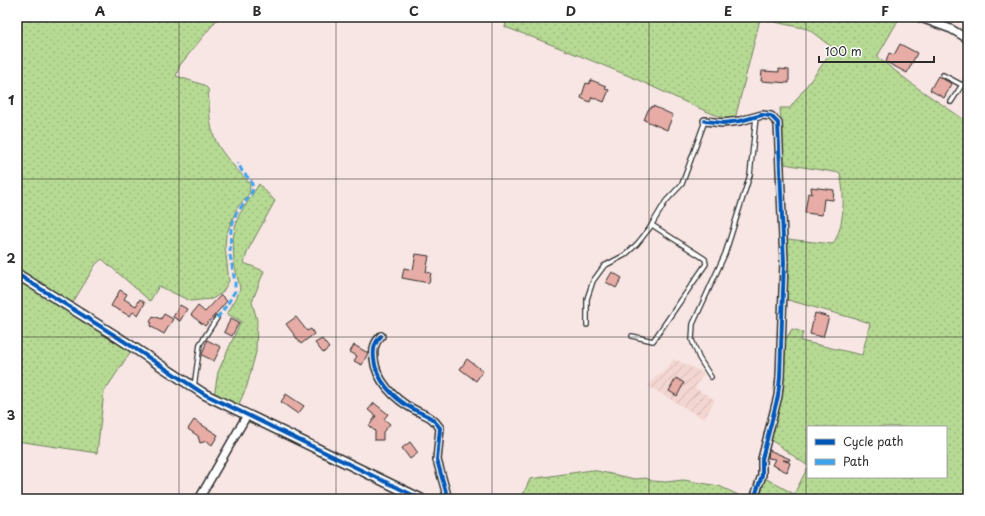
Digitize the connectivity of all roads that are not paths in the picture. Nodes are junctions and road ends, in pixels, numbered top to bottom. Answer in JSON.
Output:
{"nodes":[{"id":1,"x":918,"y":17,"type":"edge"},
{"id":2,"x":968,"y":40,"type":"edge"},
{"id":3,"x":943,"y":75,"type":"dead end"},
{"id":4,"x":968,"y":82,"type":"edge"},
{"id":5,"x":962,"y":85,"type":"junction"},
{"id":6,"x":951,"y":102,"type":"dead end"},
{"id":7,"x":756,"y":116,"type":"junction"},
{"id":8,"x":705,"y":121,"type":"joint"},
{"id":9,"x":652,"y":225,"type":"junction"},
{"id":10,"x":17,"y":274,"type":"edge"},
{"id":11,"x":217,"y":318,"type":"dead end"},
{"id":12,"x":587,"y":325,"type":"dead end"},
{"id":13,"x":381,"y":336,"type":"dead end"},
{"id":14,"x":632,"y":336,"type":"dead end"},
{"id":15,"x":711,"y":377,"type":"dead end"},
{"id":16,"x":194,"y":388,"type":"junction"},
{"id":17,"x":247,"y":415,"type":"junction"},
{"id":18,"x":199,"y":499,"type":"edge"},
{"id":19,"x":421,"y":499,"type":"edge"},
{"id":20,"x":448,"y":499,"type":"edge"},
{"id":21,"x":754,"y":499,"type":"edge"}],
"edges":[{"from":1,"to":2,"type":"street"},
{"from":3,"to":5,"type":"lane"},
{"from":4,"to":5,"type":"lane"},
{"from":5,"to":6,"type":"lane"},
{"from":7,"to":8,"type":"street"},
{"from":7,"to":15,"type":"lane"},
{"from":7,"to":21,"type":"street"},
{"from":8,"to":9,"type":"lane"},
{"from":9,"to":12,"type":"lane"},
{"from":9,"to":14,"type":"lane"},
{"from":10,"to":16,"type":"street"},
{"from":11,"to":16,"type":"lane"},
{"from":13,"to":20,"type":"street"},
{"from":16,"to":17,"type":"street"},
{"from":17,"to":18,"type":"street"},
{"from":17,"to":19,"type":"street"}]}
